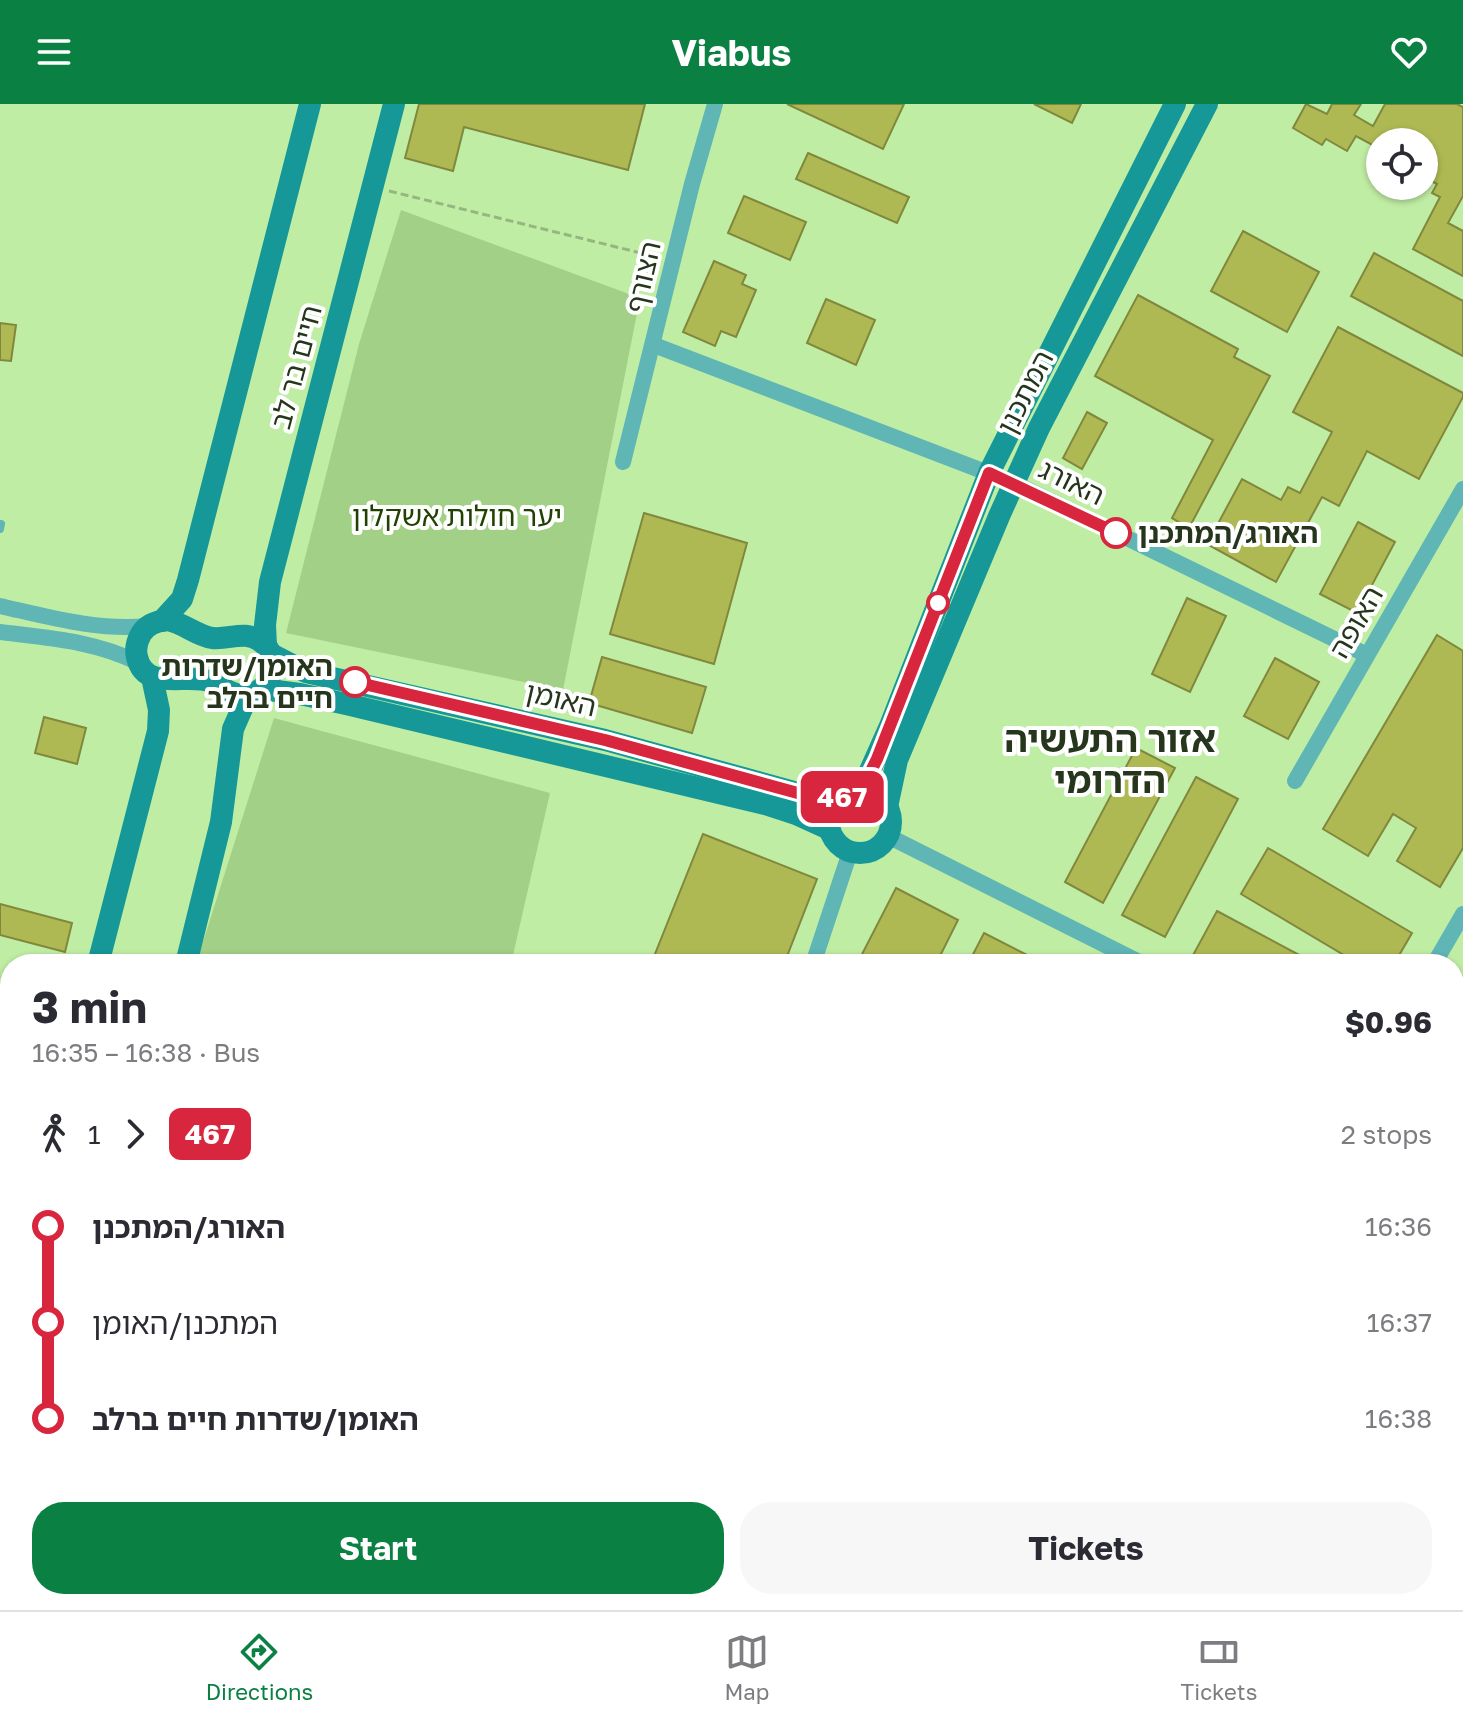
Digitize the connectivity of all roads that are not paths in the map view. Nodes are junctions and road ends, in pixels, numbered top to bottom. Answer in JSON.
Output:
{"nodes":[{"id":1,"x":310,"y":104,"type":"edge"},
{"id":2,"x":394,"y":104,"type":"edge"},
{"id":3,"x":715,"y":104,"type":"edge"},
{"id":4,"x":1175,"y":104,"type":"edge"},
{"id":5,"x":1207,"y":104,"type":"edge"},
{"id":6,"x":654,"y":345,"type":"junction"},
{"id":7,"x":623,"y":462,"type":"dead end"},
{"id":8,"x":989,"y":473,"type":"junction"},
{"id":9,"x":1014,"y":483,"type":"junction"},
{"id":10,"x":1463,"y":489,"type":"edge"},
{"id":11,"x":0,"y":606,"type":"edge"},
{"id":12,"x":155,"y":624,"type":"junction"},
{"id":13,"x":0,"y":632,"type":"edge"},
{"id":14,"x":269,"y":650,"type":"junction"},
{"id":15,"x":1367,"y":655,"type":"junction"},
{"id":16,"x":146,"y":670,"type":"junction"},
{"id":17,"x":254,"y":692,"type":"junction"},
{"id":18,"x":1295,"y":781,"type":"dead end"},
{"id":19,"x":861,"y":791,"type":"junction"},
{"id":20,"x":838,"y":800,"type":"junction"},
{"id":21,"x":887,"y":807,"type":"junction"},
{"id":22,"x":829,"y":829,"type":"junction"},
{"id":23,"x":888,"y":836,"type":"junction"},
{"id":24,"x":850,"y":852,"type":"junction"},
{"id":25,"x":1463,"y":914,"type":"edge"},
{"id":26,"x":101,"y":954,"type":"edge"},
{"id":27,"x":188,"y":954,"type":"edge"},
{"id":28,"x":816,"y":954,"type":"edge"},
{"id":29,"x":1123,"y":954,"type":"edge"},
{"id":30,"x":1440,"y":954,"type":"edge"}],
"edges":[{"from":1,"to":12,"type":"street","name":"חיים בר לב"},
{"from":2,"to":14,"type":"street","name":"חיים בר לב"},
{"from":3,"to":6,"type":"street","name":"הצורף"},
{"from":4,"to":8,"type":"street","name":"המתכנן"},
{"from":5,"to":9,"type":"street","name":"המתכנן"},
{"from":6,"to":7,"type":"street","name":"הצורף"},
{"from":6,"to":8,"type":"street","name":"האורג"},
{"from":8,"to":9,"type":"street","name":"האורג"},
{"from":8,"to":19,"type":"street","name":"המתכנן"},
{"from":9,"to":15,"type":"street","name":"האורג"},
{"from":9,"to":21,"type":"street","name":"המתכנן"},
{"from":10,"to":15,"type":"street","name":"האופה"},
{"from":11,"to":12,"type":"street"},
{"from":12,"to":14,"type":"street","name":"האומן"},
{"from":12,"to":16,"type":"street"},
{"from":13,"to":16,"type":"street"},
{"from":14,"to":17,"type":"street","name":"חיים בר לב"},
{"from":14,"to":20,"type":"street","name":"האומן"},
{"from":15,"to":18,"type":"street","name":"האופה"},
{"from":16,"to":17,"type":"street","name":"האומן"},
{"from":16,"to":26,"type":"street"},
{"from":17,"to":22,"type":"street","name":"האומן"},
{"from":17,"to":27,"type":"street"},
{"from":19,"to":20,"type":"street"},
{"from":19,"to":21,"type":"street"},
{"from":20,"to":22,"type":"street"},
{"from":21,"to":23,"type":"street"},
{"from":22,"to":24,"type":"street"},
{"from":23,"to":24,"type":"street"},
{"from":23,"to":29,"type":"street"},
{"from":24,"to":28,"type":"street"},
{"from":25,"to":30,"type":"street"}]}
